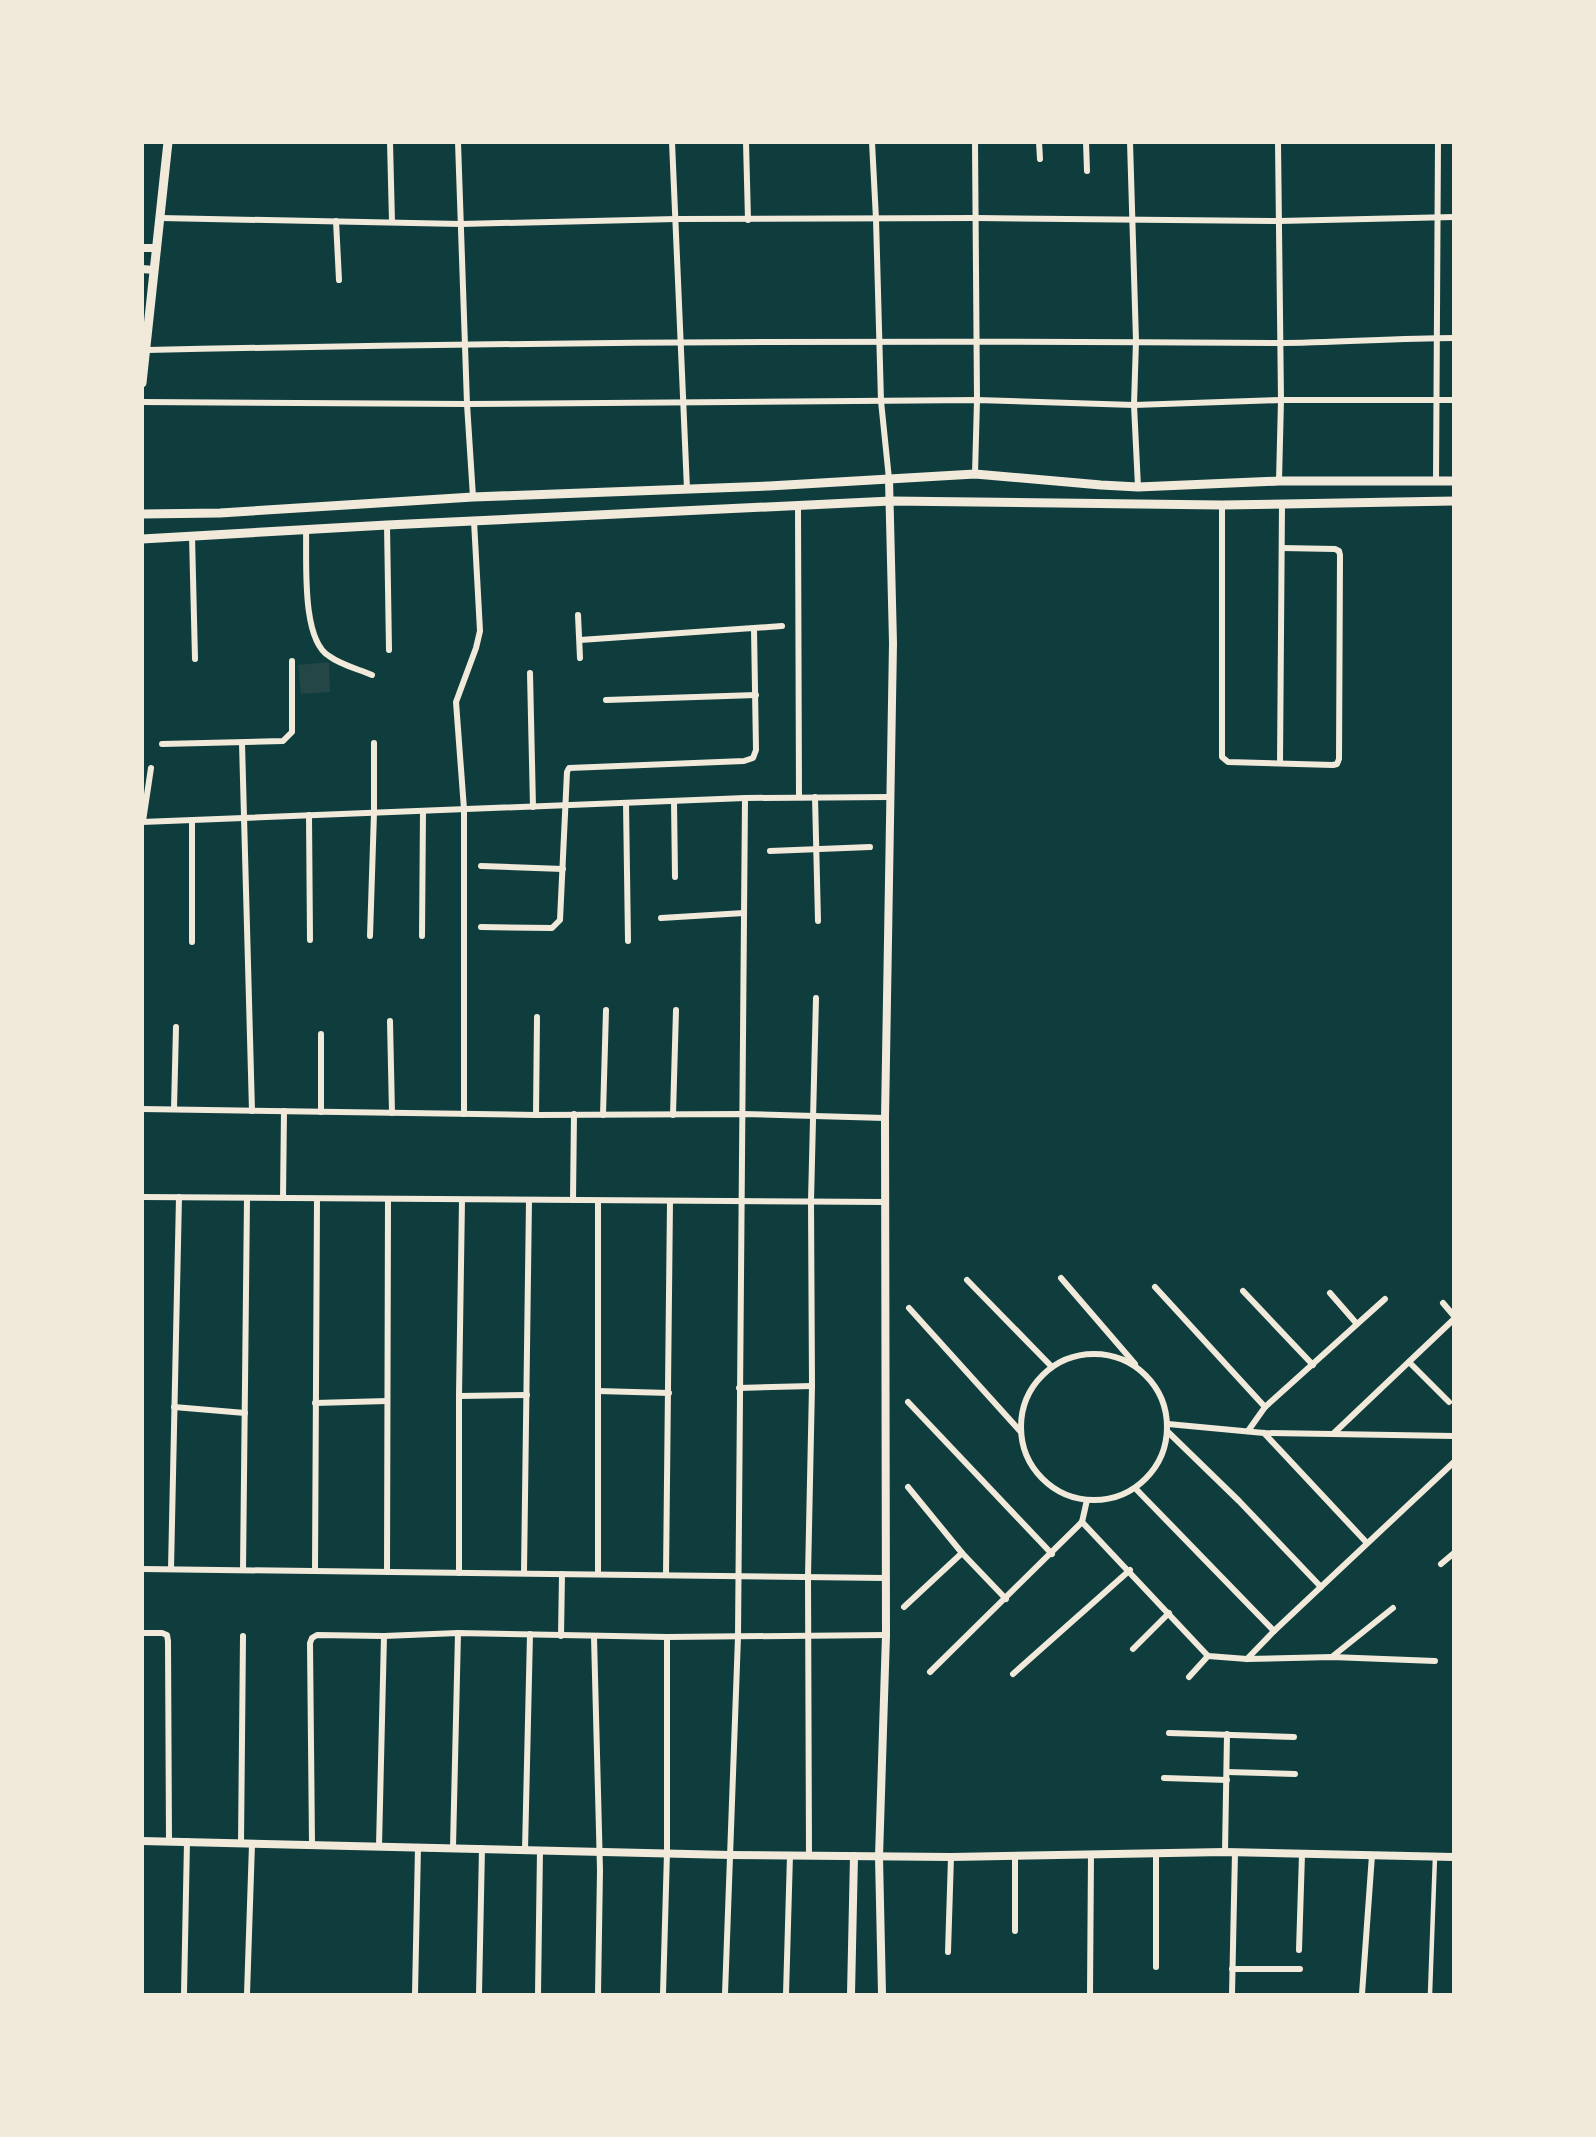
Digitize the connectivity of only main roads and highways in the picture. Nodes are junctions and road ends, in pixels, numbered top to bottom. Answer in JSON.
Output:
{"nodes":[{"id":1,"x":168,"y":142,"type":"edge"},
{"id":2,"x":142,"y":383,"type":"edge"},
{"id":3,"x":1454,"y":481,"type":"edge"},
{"id":4,"x":1454,"y":501,"type":"edge"},
{"id":5,"x":142,"y":514,"type":"edge"},
{"id":6,"x":142,"y":539,"type":"edge"}],
"edges":[{"from":1,"to":2,"type":"main road"},
{"from":3,"to":5,"type":"main road"},
{"from":4,"to":6,"type":"main road"}]}
